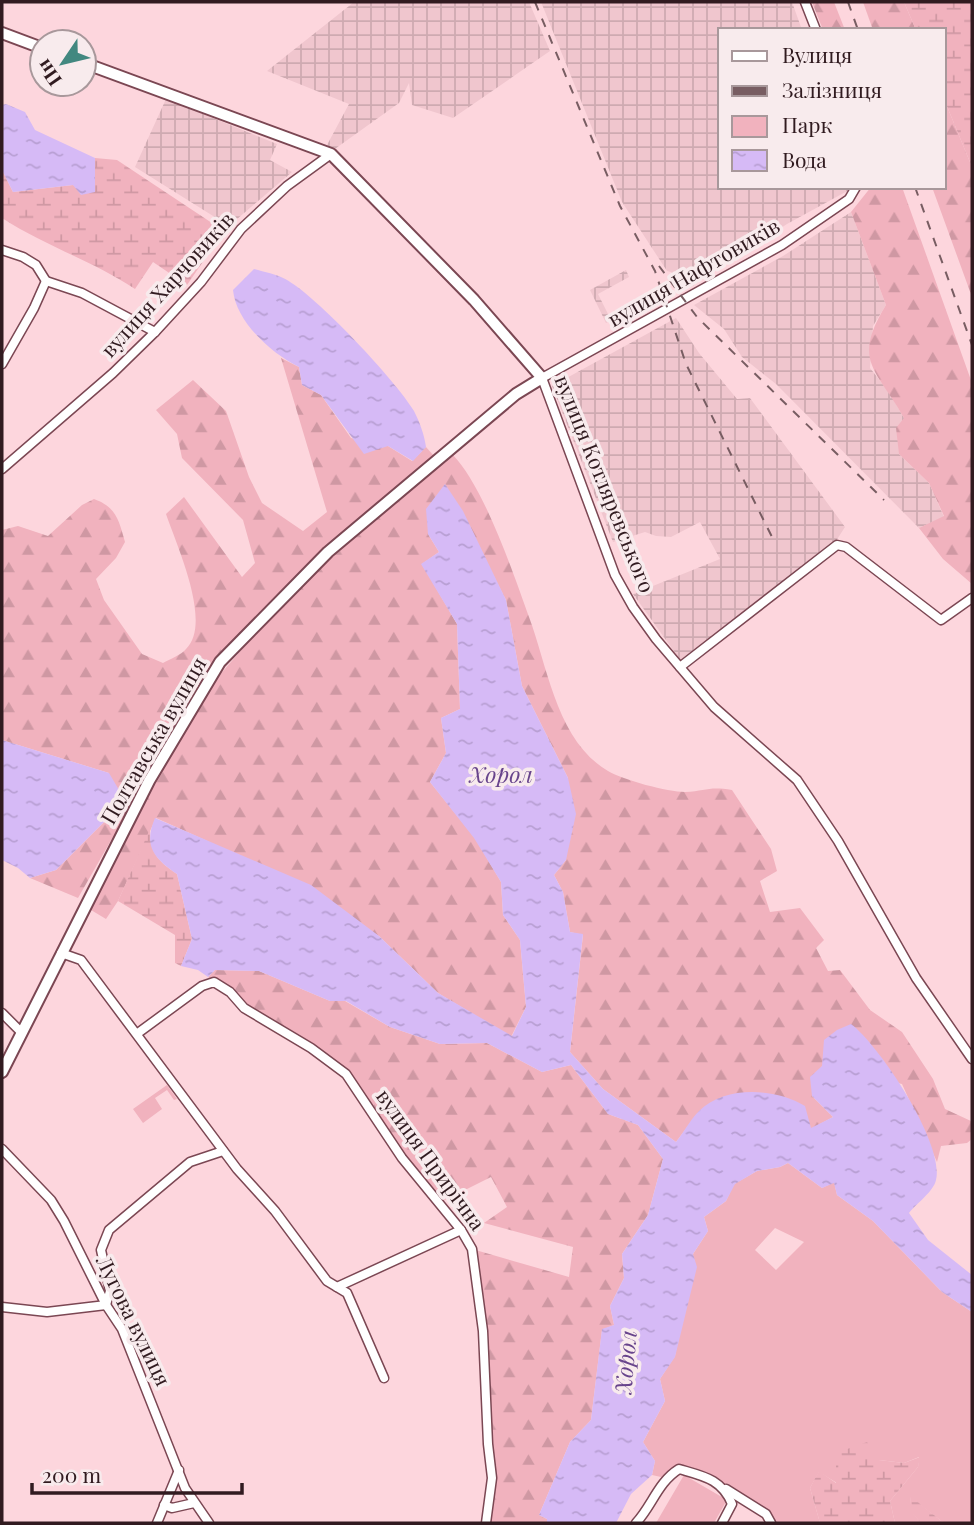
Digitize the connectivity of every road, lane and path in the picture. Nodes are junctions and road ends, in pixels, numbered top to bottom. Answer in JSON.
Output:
{"nodes":[{"id":1,"x":805,"y":2,"type":"edge"},
{"id":2,"x":815,"y":28,"type":"edge"},
{"id":3,"x":2,"y":33,"type":"edge"},
{"id":4,"x":28,"y":43,"type":"edge"},
{"id":5,"x":98,"y":67,"type":"edge"},
{"id":6,"x":331,"y":155,"type":"junction"},
{"id":7,"x":855,"y":189,"type":"edge"},
{"id":8,"x":2,"y":250,"type":"edge"},
{"id":9,"x":46,"y":281,"type":"junction"},
{"id":10,"x":155,"y":332,"type":"junction"},
{"id":11,"x":2,"y":364,"type":"edge"},
{"id":12,"x":541,"y":378,"type":"junction"},
{"id":13,"x":2,"y":469,"type":"edge"},
{"id":14,"x":972,"y":598,"type":"edge"},
{"id":15,"x":680,"y":667,"type":"junction"},
{"id":16,"x":61,"y":953,"type":"junction"},
{"id":17,"x":2,"y":1013,"type":"edge"},
{"id":18,"x":21,"y":1032,"type":"junction"},
{"id":19,"x":138,"y":1033,"type":"junction"},
{"id":20,"x":972,"y":1059,"type":"edge"},
{"id":21,"x":2,"y":1072,"type":"edge"},
{"id":22,"x":2,"y":1149,"type":"edge"},
{"id":23,"x":223,"y":1151,"type":"junction"},
{"id":24,"x":461,"y":1230,"type":"junction"},
{"id":25,"x":337,"y":1287,"type":"junction"},
{"id":26,"x":106,"y":1305,"type":"junction"},
{"id":27,"x":2,"y":1307,"type":"edge"},
{"id":28,"x":384,"y":1378,"type":"dead end"},
{"id":29,"x":179,"y":1470,"type":"junction"},
{"id":30,"x":726,"y":1489,"type":"junction"},
{"id":31,"x":194,"y":1503,"type":"junction"},
{"id":32,"x":164,"y":1505,"type":"junction"},
{"id":33,"x":157,"y":1523,"type":"edge"},
{"id":34,"x":209,"y":1523,"type":"edge"},
{"id":35,"x":486,"y":1523,"type":"edge"},
{"id":36,"x":636,"y":1523,"type":"edge"},
{"id":37,"x":722,"y":1523,"type":"edge"},
{"id":38,"x":772,"y":1523,"type":"edge"}],
"edges":[{"from":1,"to":2,"type":"street"},
{"from":3,"to":4,"type":"street"},
{"from":5,"to":6,"type":"street","name":"вулиця Котляревського"},
{"from":6,"to":10,"type":"street","name":"вулиця Харчовиків"},
{"from":6,"to":12,"type":"street","name":"вулиця Котляревського"},
{"from":7,"to":12,"type":"street","name":"вулиця Нафтовиків"},
{"from":8,"to":9,"type":"street"},
{"from":9,"to":10,"type":"street"},
{"from":9,"to":11,"type":"street"},
{"from":10,"to":13,"type":"street","name":"вулиця Харчовиків"},
{"from":12,"to":15,"type":"street","name":"вулиця Котляревського"},
{"from":12,"to":16,"type":"street","name":"Полтавська вулиця"},
{"from":14,"to":15,"type":"street"},
{"from":15,"to":20,"type":"street","name":"вулиця Котляревського"},
{"from":16,"to":18,"type":"street","name":"Полтавська вулиця"},
{"from":16,"to":19,"type":"street"},
{"from":17,"to":18,"type":"street"},
{"from":18,"to":21,"type":"street","name":"Полтавська вулиця"},
{"from":19,"to":23,"type":"street"},
{"from":19,"to":24,"type":"street","name":"вулиця Прирічна"},
{"from":22,"to":26,"type":"street","name":"Лугова вулиця"},
{"from":23,"to":25,"type":"street"},
{"from":23,"to":26,"type":"street"},
{"from":24,"to":25,"type":"street"},
{"from":24,"to":35,"type":"street","name":"вулиця Прирічна"},
{"from":25,"to":28,"type":"street"},
{"from":26,"to":27,"type":"street"},
{"from":26,"to":29,"type":"street","name":"Лугова вулиця"},
{"from":29,"to":31,"type":"street","name":"Лугова вулиця"},
{"from":29,"to":32,"type":"street"},
{"from":30,"to":36,"type":"street"},
{"from":30,"to":37,"type":"street"},
{"from":30,"to":38,"type":"street"},
{"from":31,"to":32,"type":"street"},
{"from":31,"to":34,"type":"street","name":"Лугова вулиця"},
{"from":32,"to":33,"type":"street"}]}
